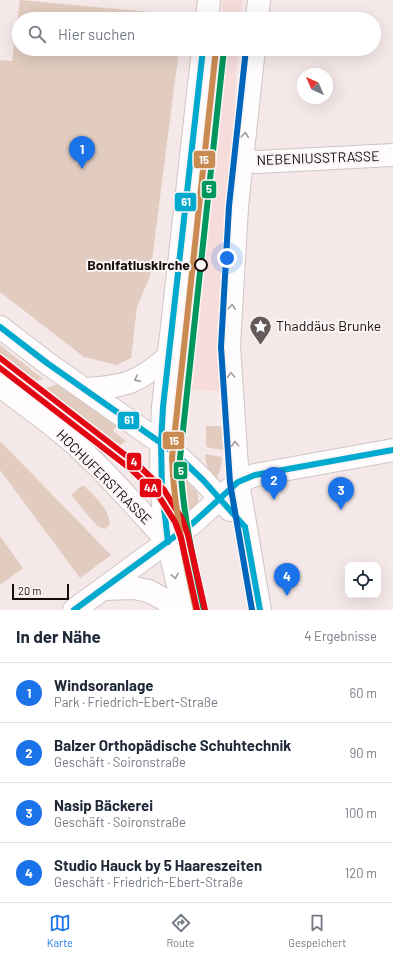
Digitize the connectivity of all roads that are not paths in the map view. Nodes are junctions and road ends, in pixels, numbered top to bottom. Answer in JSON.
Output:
{"nodes":[{"id":1,"x":209,"y":0,"type":"edge"},
{"id":2,"x":259,"y":0,"type":"edge"},
{"id":3,"x":208,"y":12,"type":"edge"},
{"id":4,"x":258,"y":12,"type":"edge"},
{"id":5,"x":202,"y":56,"type":"edge"},
{"id":6,"x":253,"y":56,"type":"edge"},
{"id":7,"x":393,"y":155,"type":"edge"},
{"id":8,"x":243,"y":161,"type":"junction"},
{"id":9,"x":0,"y":327,"type":"edge"},
{"id":10,"x":169,"y":356,"type":"junction"},
{"id":11,"x":0,"y":386,"type":"edge"},
{"id":12,"x":86,"y":389,"type":"junction"},
{"id":13,"x":161,"y":443,"type":"junction"},
{"id":14,"x":393,"y":450,"type":"edge"},
{"id":15,"x":238,"y":482,"type":"junction"},
{"id":16,"x":221,"y":499,"type":"junction"},
{"id":17,"x":246,"y":527,"type":"junction"},
{"id":18,"x":168,"y":542,"type":"junction"},
{"id":19,"x":103,"y":589,"type":"junction"},
{"id":20,"x":74,"y":610,"type":"edge"},
{"id":21,"x":183,"y":610,"type":"edge"},
{"id":22,"x":260,"y":610,"type":"edge"}],
"edges":[{"from":1,"to":3,"type":"street"},
{"from":2,"to":4,"type":"street"},
{"from":5,"to":10,"type":"street"},
{"from":8,"to":6,"type":"street","one_way":true},
{"from":7,"to":8,"type":"street","name":"NEBENIUSSTRASSE"},
{"from":15,"to":8,"type":"street","one_way":true},
{"from":9,"to":12,"type":"street"},
{"from":10,"to":12,"type":"street","one_way":true},
{"from":10,"to":13,"type":"street"},
{"from":11,"to":18,"type":"street","name":"HOCHUFERSTRASSE"},
{"from":12,"to":13,"type":"street"},
{"from":13,"to":16,"type":"street"},
{"from":13,"to":18,"type":"street"},
{"from":14,"to":15,"type":"street"},
{"from":15,"to":16,"type":"street"},
{"from":15,"to":17,"type":"street"},
{"from":16,"to":17,"type":"street"},
{"from":16,"to":18,"type":"street"},
{"from":17,"to":22,"type":"street"},
{"from":18,"to":19,"type":"street"},
{"from":18,"to":21,"type":"street","one_way":true},
{"from":19,"to":20,"type":"street"},
{"from":19,"to":21,"type":"street"}]}
